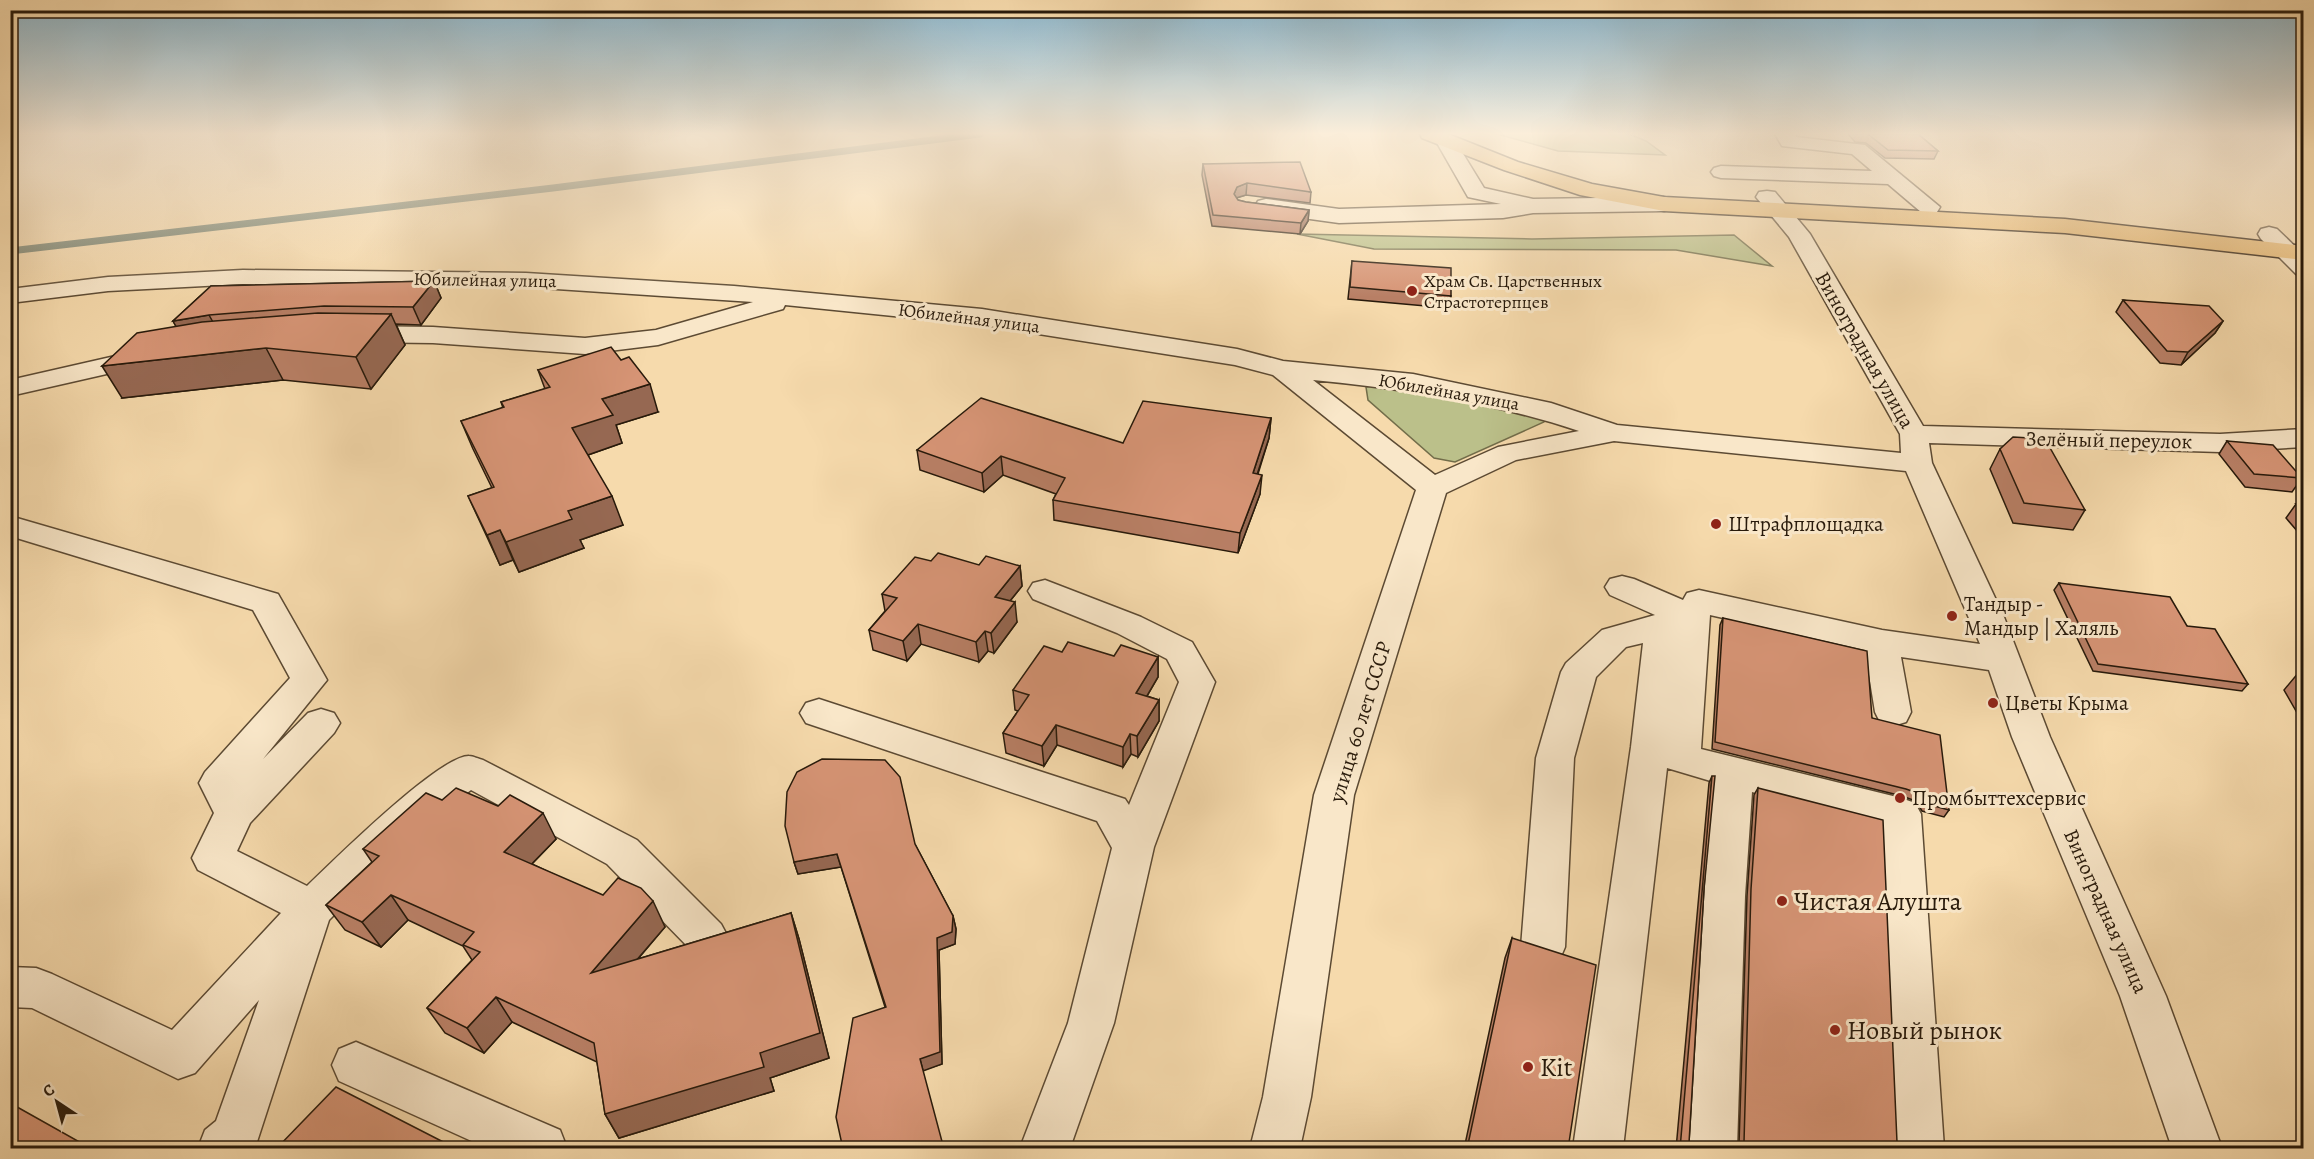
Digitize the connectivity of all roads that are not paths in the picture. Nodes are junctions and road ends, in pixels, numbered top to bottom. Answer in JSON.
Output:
{"nodes":[{"id":1,"x":1474,"y":188,"type":"edge"},
{"id":2,"x":1583,"y":188,"type":"edge"},
{"id":3,"x":1649,"y":188,"type":"edge"},
{"id":4,"x":1906,"y":188,"type":"edge"},
{"id":5,"x":1246,"y":204,"type":"edge"},
{"id":6,"x":1664,"y":204,"type":"junction"},
{"id":7,"x":1774,"y":205,"type":"junction"},
{"id":8,"x":1533,"y":206,"type":"junction"},
{"id":9,"x":1929,"y":207,"type":"junction"},
{"id":10,"x":2304,"y":236,"type":"edge"},
{"id":11,"x":2285,"y":246,"type":"edge"},
{"id":12,"x":2304,"y":269,"type":"edge"},
{"id":13,"x":10,"y":296,"type":"edge"},
{"id":14,"x":794,"y":299,"type":"junction"},
{"id":15,"x":333,"y":334,"type":"edge"},
{"id":16,"x":165,"y":353,"type":"edge"},
{"id":17,"x":1282,"y":369,"type":"junction"},
{"id":18,"x":10,"y":388,"type":"edge"},
{"id":19,"x":1614,"y":433,"type":"junction"},
{"id":20,"x":2304,"y":438,"type":"edge"},
{"id":21,"x":1916,"y":448,"type":"junction"},
{"id":22,"x":1432,"y":488,"type":"junction"},
{"id":23,"x":10,"y":526,"type":"edge"},
{"id":24,"x":1622,"y":587,"type":"dead end"},
{"id":25,"x":1045,"y":591,"type":"dead end"},
{"id":26,"x":1677,"y":622,"type":"junction"},
{"id":27,"x":1882,"y":642,"type":"junction"},
{"id":28,"x":2002,"y":660,"type":"junction"},
{"id":29,"x":1893,"y":712,"type":"dead end"},
{"id":30,"x":819,"y":713,"type":"dead end"},
{"id":31,"x":321,"y":723,"type":"dead end"},
{"id":32,"x":1734,"y":773,"type":"junction"},
{"id":33,"x":234,"y":813,"type":"junction"},
{"id":34,"x":1133,"y":847,"type":"junction"},
{"id":35,"x":312,"y":909,"type":"junction"},
{"id":36,"x":706,"y":937,"type":"edge"},
{"id":37,"x":1544,"y":947,"type":"edge"},
{"id":38,"x":10,"y":987,"type":"edge"},
{"id":39,"x":356,"y":1065,"type":"dead end"},
{"id":40,"x":223,"y":1149,"type":"edge"},
{"id":41,"x":542,"y":1149,"type":"edge"},
{"id":42,"x":1045,"y":1149,"type":"edge"},
{"id":43,"x":1275,"y":1149,"type":"edge"},
{"id":44,"x":1598,"y":1149,"type":"edge"},
{"id":45,"x":1712,"y":1149,"type":"edge"},
{"id":46,"x":1918,"y":1149,"type":"edge"},
{"id":47,"x":2197,"y":1149,"type":"edge"}],
"edges":[{"from":1,"to":8,"type":"street"},
{"from":2,"to":6,"type":"highway"},
{"from":3,"to":7,"type":"highway"},
{"from":4,"to":9,"type":"street"},
{"from":5,"to":8,"type":"street"},
{"from":6,"to":7,"type":"highway"},
{"from":6,"to":8,"type":"street"},
{"from":7,"to":9,"type":"highway"},
{"from":7,"to":11,"type":"highway"},
{"from":7,"to":21,"type":"street","name":"Виноградная улица"},
{"from":9,"to":11,"type":"highway"},
{"from":10,"to":11,"type":"highway"},
{"from":11,"to":12,"type":"street"},
{"from":13,"to":14,"type":"street","name":"Юбилейная улица"},
{"from":14,"to":15,"type":"street"},
{"from":14,"to":17,"type":"street","name":"Юбилейная улица"},
{"from":16,"to":18,"type":"street"},
{"from":17,"to":19,"type":"street","name":"Юбилейная улица"},
{"from":17,"to":22,"type":"street"},
{"from":19,"to":21,"type":"street","name":"Юбилейная улица"},
{"from":19,"to":22,"type":"street"},
{"from":20,"to":21,"type":"street","name":"Зелёный переулок"},
{"from":21,"to":28,"type":"street","name":"Виноградная улица"},
{"from":22,"to":43,"type":"street","name":"улица 60 лет СССР"},
{"from":23,"to":33,"type":"street"},
{"from":24,"to":26,"type":"street"},
{"from":25,"to":34,"type":"street"},
{"from":26,"to":27,"type":"street"},
{"from":26,"to":32,"type":"street"},
{"from":26,"to":37,"type":"street"},
{"from":26,"to":44,"type":"street"},
{"from":27,"to":28,"type":"street"},
{"from":27,"to":29,"type":"street"},
{"from":28,"to":47,"type":"street","name":"Виноградная улица"},
{"from":30,"to":34,"type":"street"},
{"from":31,"to":33,"type":"street"},
{"from":32,"to":45,"type":"street"},
{"from":32,"to":46,"type":"street"},
{"from":33,"to":35,"type":"street"},
{"from":34,"to":42,"type":"street"},
{"from":35,"to":36,"type":"street"},
{"from":35,"to":38,"type":"street"},
{"from":35,"to":40,"type":"street"},
{"from":39,"to":41,"type":"street"}]}
